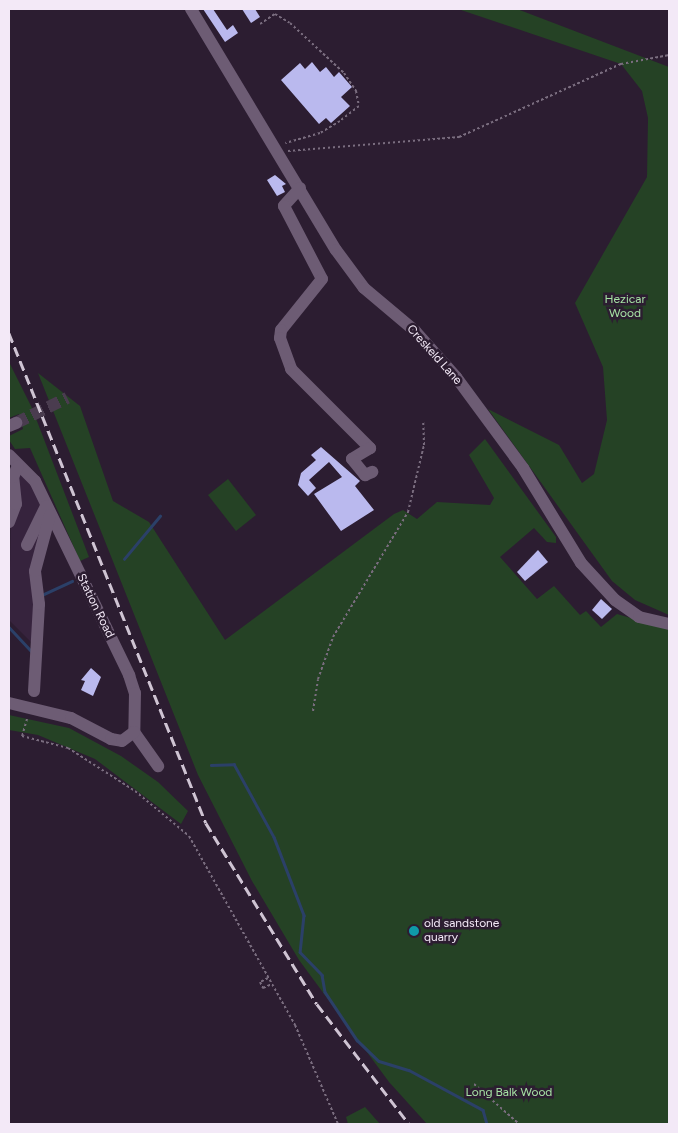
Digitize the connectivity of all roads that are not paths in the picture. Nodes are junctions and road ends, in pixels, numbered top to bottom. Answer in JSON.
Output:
{"nodes":[{"id":1,"x":192,"y":9,"type":"edge"},
{"id":2,"x":300,"y":188,"type":"junction"},
{"id":3,"x":9,"y":455,"type":"edge"},
{"id":4,"x":18,"y":466,"type":"junction"},
{"id":5,"x":372,"y":472,"type":"dead end"},
{"id":6,"x":48,"y":511,"type":"junction"},
{"id":7,"x":9,"y":522,"type":"edge"},
{"id":8,"x":27,"y":545,"type":"dead end"},
{"id":9,"x":669,"y":624,"type":"edge"},
{"id":10,"x":34,"y":691,"type":"dead end"},
{"id":11,"x":9,"y":703,"type":"edge"},
{"id":12,"x":134,"y":732,"type":"junction"},
{"id":13,"x":158,"y":766,"type":"dead end"}],
"edges":[{"from":1,"to":2,"type":"street","name":"Creskeld Lane"},
{"from":2,"to":5,"type":"street"},
{"from":2,"to":9,"type":"street","name":"Creskeld Lane"},
{"from":3,"to":4,"type":"street","name":"Station Road"},
{"from":4,"to":6,"type":"street","name":"Station Road"},
{"from":4,"to":7,"type":"street"},
{"from":6,"to":8,"type":"street"},
{"from":6,"to":10,"type":"street"},
{"from":6,"to":12,"type":"street","name":"Station Road"},
{"from":11,"to":12,"type":"street"},
{"from":12,"to":13,"type":"street"}]}
